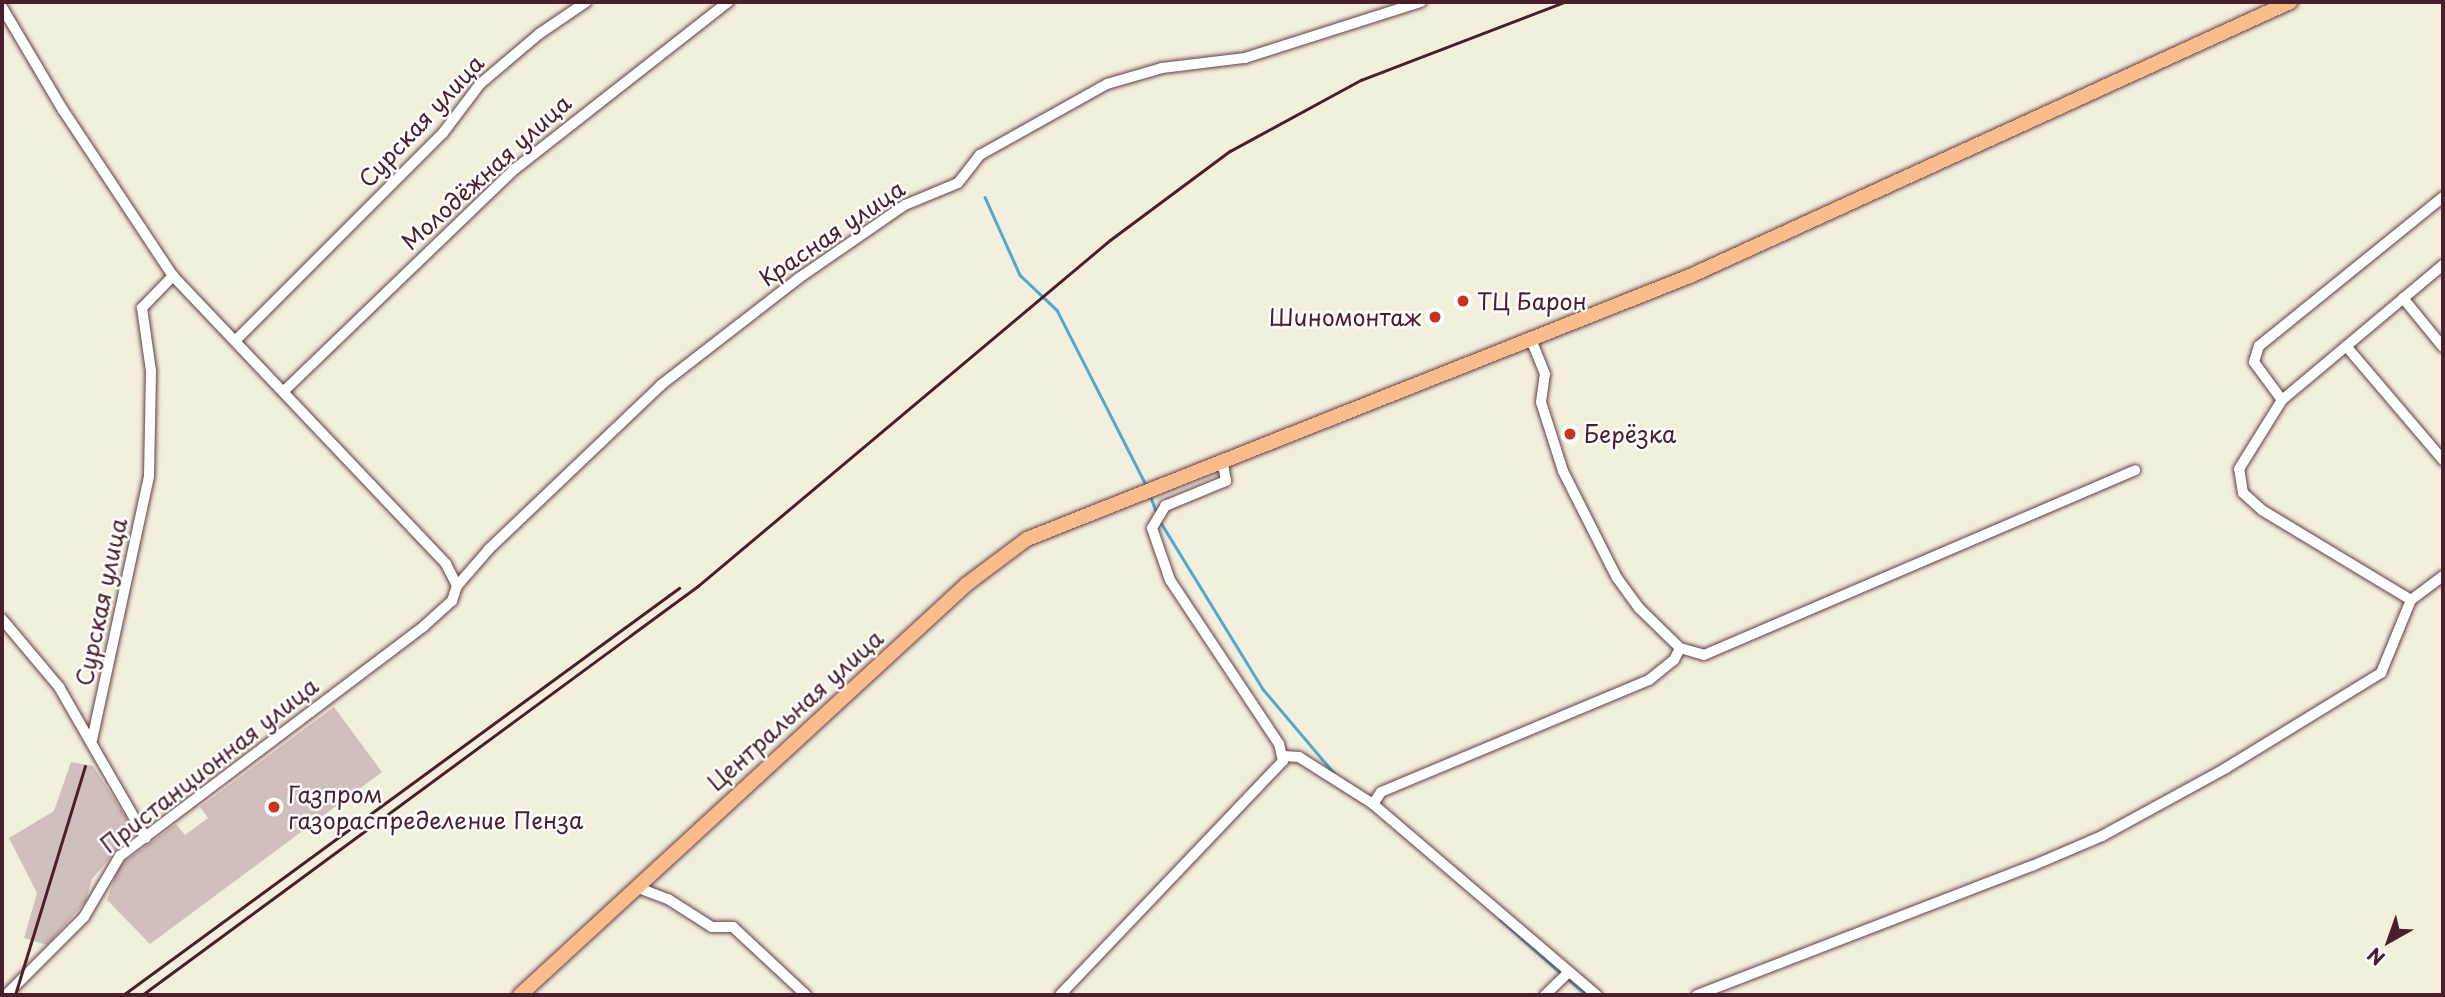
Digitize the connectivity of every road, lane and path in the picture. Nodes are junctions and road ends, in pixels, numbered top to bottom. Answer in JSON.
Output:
{"nodes":[{"id":1,"x":586,"y":2,"type":"edge"},
{"id":2,"x":728,"y":2,"type":"edge"},
{"id":3,"x":1421,"y":2,"type":"edge"},
{"id":4,"x":2290,"y":2,"type":"edge"},
{"id":5,"x":2,"y":7,"type":"edge"},
{"id":6,"x":2443,"y":197,"type":"edge"},
{"id":7,"x":2443,"y":265,"type":"edge"},
{"id":8,"x":173,"y":276,"type":"junction"},
{"id":9,"x":2403,"y":298,"type":"junction"},
{"id":10,"x":1531,"y":339,"type":"junction"},
{"id":11,"x":236,"y":340,"type":"junction"},
{"id":12,"x":2346,"y":346,"type":"junction"},
{"id":13,"x":2443,"y":347,"type":"edge"},
{"id":14,"x":285,"y":390,"type":"junction"},
{"id":15,"x":2282,"y":400,"type":"junction"},
{"id":16,"x":1222,"y":459,"type":"junction"},
{"id":17,"x":2443,"y":460,"type":"edge"},
{"id":18,"x":2135,"y":470,"type":"dead end"},
{"id":19,"x":2443,"y":576,"type":"edge"},
{"id":20,"x":457,"y":586,"type":"junction"},
{"id":21,"x":2412,"y":600,"type":"junction"},
{"id":22,"x":2,"y":619,"type":"edge"},
{"id":23,"x":1679,"y":648,"type":"junction"},
{"id":24,"x":92,"y":740,"type":"junction"},
{"id":25,"x":1284,"y":756,"type":"junction"},
{"id":26,"x":1373,"y":804,"type":"junction"},
{"id":27,"x":146,"y":838,"type":"junction"},
{"id":28,"x":636,"y":887,"type":"junction"},
{"id":29,"x":1569,"y":972,"type":"junction"},
{"id":30,"x":6,"y":995,"type":"edge"},
{"id":31,"x":520,"y":995,"type":"edge"},
{"id":32,"x":806,"y":995,"type":"edge"},
{"id":33,"x":1060,"y":995,"type":"edge"},
{"id":34,"x":1545,"y":995,"type":"edge"},
{"id":35,"x":1597,"y":995,"type":"edge"},
{"id":36,"x":1697,"y":995,"type":"edge"}],
"edges":[{"from":1,"to":11,"type":"street","name":"Сурская улица"},
{"from":2,"to":14,"type":"street","name":"Молодёжная улица"},
{"from":3,"to":20,"type":"street","name":"Красная улица"},
{"from":4,"to":10,"type":"main road","name":"Центральная улица"},
{"from":5,"to":8,"type":"street"},
{"from":6,"to":15,"type":"street"},
{"from":7,"to":9,"type":"street"},
{"from":8,"to":11,"type":"street"},
{"from":8,"to":24,"type":"street","name":"Сурская улица"},
{"from":9,"to":12,"type":"street"},
{"from":9,"to":13,"type":"street"},
{"from":10,"to":16,"type":"main road","name":"Центральная улица"},
{"from":10,"to":23,"type":"street"},
{"from":11,"to":14,"type":"street"},
{"from":12,"to":15,"type":"street"},
{"from":12,"to":17,"type":"street"},
{"from":14,"to":20,"type":"street"},
{"from":15,"to":21,"type":"street"},
{"from":16,"to":25,"type":"street"},
{"from":16,"to":28,"type":"main road","name":"Центральная улица"},
{"from":18,"to":23,"type":"street"},
{"from":19,"to":21,"type":"street"},
{"from":20,"to":27,"type":"street","name":"Пристанционная улица"},
{"from":21,"to":36,"type":"street"},
{"from":22,"to":24,"type":"street"},
{"from":23,"to":26,"type":"street"},
{"from":24,"to":27,"type":"street"},
{"from":25,"to":26,"type":"street"},
{"from":25,"to":33,"type":"street"},
{"from":26,"to":29,"type":"street"},
{"from":27,"to":30,"type":"street","name":"Пристанционная улица"},
{"from":28,"to":31,"type":"main road","name":"Центральная улица"},
{"from":28,"to":32,"type":"street"},
{"from":29,"to":34,"type":"street"},
{"from":29,"to":35,"type":"street"}]}
